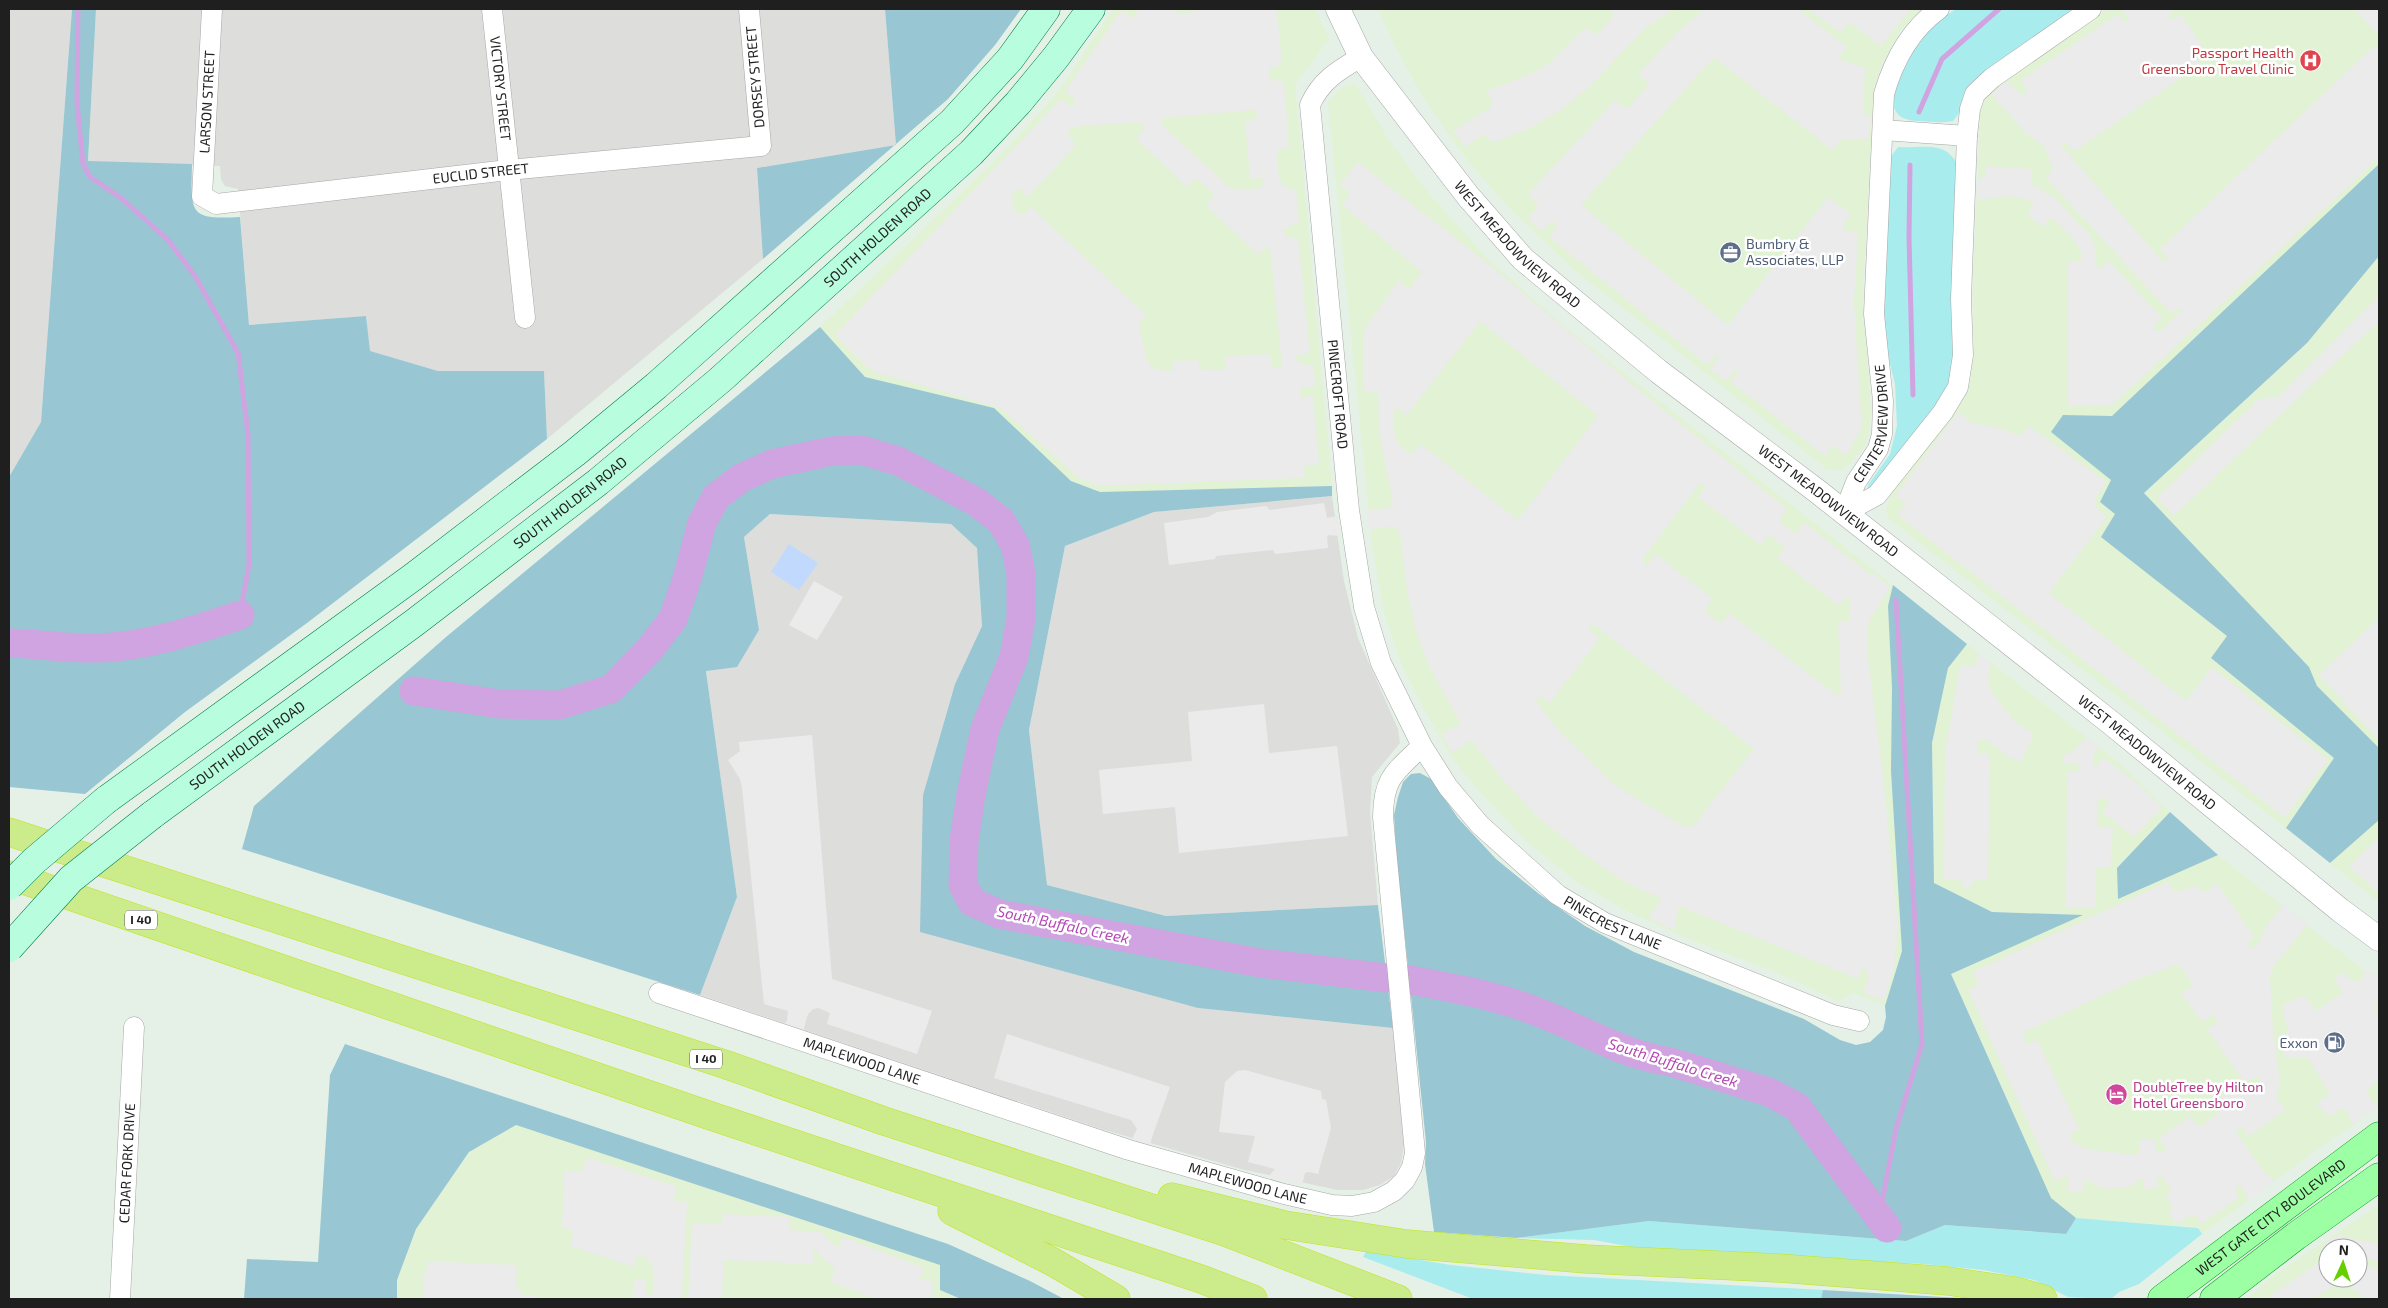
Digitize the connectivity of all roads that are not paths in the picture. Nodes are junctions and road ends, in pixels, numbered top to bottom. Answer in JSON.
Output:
{"nodes":[{"id":1,"x":212,"y":9,"type":"edge"},
{"id":2,"x":492,"y":9,"type":"edge"},
{"id":3,"x":750,"y":9,"type":"edge"},
{"id":4,"x":1046,"y":9,"type":"edge"},
{"id":5,"x":1091,"y":9,"type":"edge"},
{"id":6,"x":1338,"y":9,"type":"edge"},
{"id":7,"x":1940,"y":9,"type":"edge"},
{"id":8,"x":2091,"y":9,"type":"edge"},
{"id":9,"x":1361,"y":56,"type":"junction"},
{"id":10,"x":1883,"y":130,"type":"junction"},
{"id":11,"x":1967,"y":136,"type":"junction"},
{"id":12,"x":761,"y":146,"type":"joint"},
{"id":13,"x":508,"y":170,"type":"junction"},
{"id":14,"x":202,"y":196,"type":"joint"},
{"id":15,"x":524,"y":318,"type":"dead end"},
{"id":16,"x":1844,"y":513,"type":"junction"},
{"id":17,"x":1422,"y":746,"type":"junction"},
{"id":18,"x":9,"y":832,"type":"edge"},
{"id":19,"x":9,"y":875,"type":"edge"},
{"id":20,"x":9,"y":886,"type":"edge"},
{"id":21,"x":2379,"y":939,"type":"edge"},
{"id":22,"x":9,"y":948,"type":"edge"},
{"id":23,"x":658,"y":994,"type":"dead end"},
{"id":24,"x":1860,"y":1021,"type":"dead end"},
{"id":25,"x":134,"y":1027,"type":"dead end"},
{"id":26,"x":884,"y":1121,"type":"junction"},
{"id":27,"x":2379,"y":1136,"type":"edge"},
{"id":28,"x":863,"y":1167,"type":"junction"},
{"id":29,"x":2379,"y":1177,"type":"edge"},
{"id":30,"x":120,"y":1299,"type":"edge"},
{"id":31,"x":1116,"y":1299,"type":"edge"},
{"id":32,"x":1253,"y":1299,"type":"edge"},
{"id":33,"x":1398,"y":1299,"type":"edge"},
{"id":34,"x":2043,"y":1299,"type":"edge"},
{"id":35,"x":2162,"y":1299,"type":"edge"},
{"id":36,"x":2214,"y":1299,"type":"edge"}],
"edges":[{"from":1,"to":14,"type":"street","name":"LARSON STREET"},
{"from":2,"to":13,"type":"street","name":"VICTORY STREET"},
{"from":3,"to":12,"type":"street","name":"DORSEY STREET"},
{"from":4,"to":20,"type":"main road","bridge":true},
{"from":5,"to":22,"type":"main road","name":"SOUTH HOLDEN ROAD","bridge":true},
{"from":6,"to":9,"type":"street","name":"WEST MEADOWVIEW ROAD"},
{"from":7,"to":10,"type":"street","name":"CENTERVIEW DRIVE"},
{"from":8,"to":11,"type":"street","name":"CENTERVIEW DRIVE"},
{"from":9,"to":16,"type":"street","name":"WEST MEADOWVIEW ROAD"},
{"from":9,"to":17,"type":"street","name":"PINECROFT ROAD"},
{"from":10,"to":11,"type":"street"},
{"from":10,"to":16,"type":"street","name":"CENTERVIEW DRIVE"},
{"from":11,"to":16,"type":"street","name":"CENTERVIEW DRIVE"},
{"from":12,"to":13,"type":"street","name":"EUCLID STREET"},
{"from":13,"to":14,"type":"street","name":"EUCLID STREET"},
{"from":13,"to":15,"type":"street","name":"VICTORY STREET"},
{"from":16,"to":21,"type":"street","name":"WEST MEADOWVIEW ROAD"},
{"from":17,"to":23,"type":"street","name":"MAPLEWOOD LANE"},
{"from":17,"to":24,"type":"street","name":"PINECREST LANE"},
{"from":18,"to":26,"type":"highway","number":"I 40"},
{"from":19,"to":28,"type":"highway","number":"I 40"},
{"from":25,"to":30,"type":"street","name":"CEDAR FORK DRIVE"},
{"from":26,"to":33,"type":"highway","number":"I 40"},
{"from":26,"to":34,"type":"highway"},
{"from":27,"to":35,"type":"main road","name":"WEST GATE CITY BOULEVARD"},
{"from":28,"to":31,"type":"highway"},
{"from":28,"to":32,"type":"highway","number":"I 40"},
{"from":29,"to":36,"type":"main road"}]}
